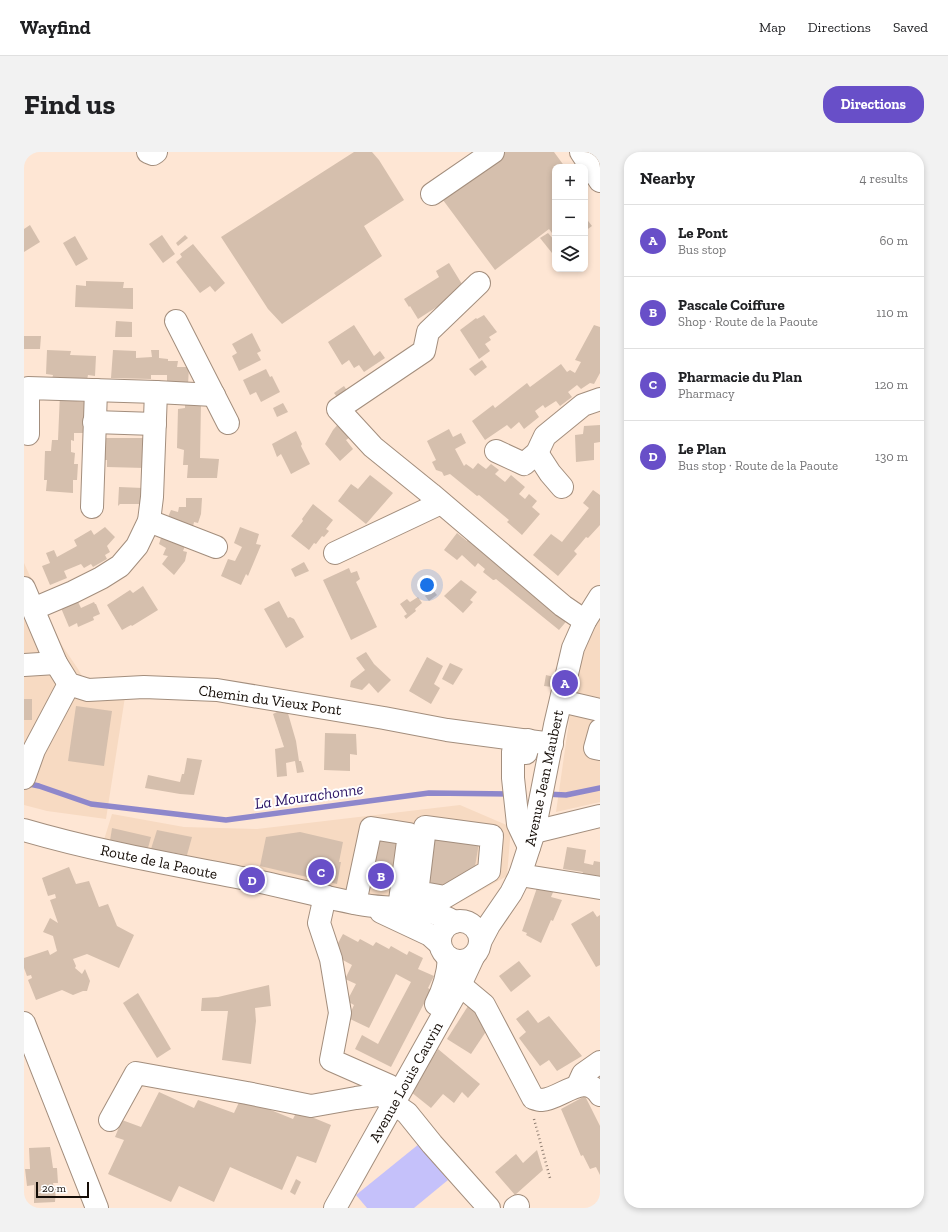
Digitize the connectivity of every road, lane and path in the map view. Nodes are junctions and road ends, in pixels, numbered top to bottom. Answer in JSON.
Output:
{"nodes":[{"id":1,"x":148,"y":152,"type":"edge"},
{"id":2,"x":156,"y":152,"type":"edge"},
{"id":3,"x":493,"y":152,"type":"edge"},
{"id":4,"x":581,"y":152,"type":"edge"},
{"id":5,"x":600,"y":181,"type":"edge"},
{"id":6,"x":432,"y":194,"type":"dead end"},
{"id":7,"x":479,"y":282,"type":"dead end"},
{"id":8,"x":176,"y":321,"type":"dead end"},
{"id":9,"x":96,"y":390,"type":"junction"},
{"id":10,"x":156,"y":392,"type":"junction"},
{"id":11,"x":214,"y":395,"type":"junction"},
{"id":12,"x":600,"y":399,"type":"edge"},
{"id":13,"x":94,"y":422,"type":"junction"},
{"id":14,"x":228,"y":423,"type":"dead end"},
{"id":15,"x":155,"y":424,"type":"junction"},
{"id":16,"x":28,"y":434,"type":"dead end"},
{"id":17,"x":496,"y":451,"type":"dead end"},
{"id":18,"x":537,"y":453,"type":"junction"},
{"id":19,"x":562,"y":487,"type":"dead end"},
{"id":20,"x":442,"y":503,"type":"junction"},
{"id":21,"x":92,"y":507,"type":"dead end"},
{"id":22,"x":149,"y":521,"type":"junction"},
{"id":23,"x":216,"y":547,"type":"dead end"},
{"id":24,"x":336,"y":553,"type":"dead end"},
{"id":25,"x":24,"y":588,"type":"edge"},
{"id":26,"x":600,"y":597,"type":"edge"},
{"id":27,"x":33,"y":609,"type":"junction"},
{"id":28,"x":585,"y":621,"type":"junction"},
{"id":29,"x":56,"y":663,"type":"junction"},
{"id":30,"x":24,"y":665,"type":"edge"},
{"id":31,"x":70,"y":684,"type":"junction"},
{"id":32,"x":561,"y":701,"type":"junction"},
{"id":33,"x":600,"y":710,"type":"edge"},
{"id":34,"x":600,"y":730,"type":"edge"},
{"id":35,"x":528,"y":740,"type":"junction"},
{"id":36,"x":600,"y":749,"type":"edge"},
{"id":37,"x":550,"y":752,"type":"junction"},
{"id":38,"x":24,"y":778,"type":"edge"},
{"id":39,"x":600,"y":816,"type":"edge"},
{"id":40,"x":530,"y":829,"type":"junction"},
{"id":41,"x":24,"y":830,"type":"edge"},
{"id":42,"x":516,"y":884,"type":"junction"},
{"id":43,"x":600,"y":888,"type":"edge"},
{"id":44,"x":325,"y":896,"type":"junction"},
{"id":45,"x":410,"y":903,"type":"junction"},
{"id":46,"x":360,"y":904,"type":"junction"},
{"id":47,"x":459,"y":921,"type":"junction"},
{"id":48,"x":477,"y":949,"type":"junction"},
{"id":49,"x":449,"y":966,"type":"junction"},
{"id":50,"x":24,"y":1023,"type":"edge"},
{"id":51,"x":600,"y":1062,"type":"edge"},
{"id":52,"x":592,"y":1086,"type":"edge"},
{"id":53,"x":388,"y":1095,"type":"junction"},
{"id":54,"x":536,"y":1099,"type":"junction"},
{"id":55,"x":110,"y":1120,"type":"dead end"},
{"id":56,"x":550,"y":1178,"type":"dead end"},
{"id":57,"x":97,"y":1208,"type":"edge"},
{"id":58,"x":320,"y":1208,"type":"edge"},
{"id":59,"x":335,"y":1208,"type":"edge"},
{"id":60,"x":489,"y":1208,"type":"edge"}],
"edges":[{"from":1,"to":2,"type":"street"},
{"from":3,"to":6,"type":"street"},
{"from":4,"to":5,"type":"street"},
{"from":7,"to":20,"type":"street"},
{"from":8,"to":11,"type":"street"},
{"from":9,"to":10,"type":"street"},
{"from":9,"to":13,"type":"street"},
{"from":9,"to":16,"type":"street"},
{"from":10,"to":11,"type":"street"},
{"from":10,"to":15,"type":"street"},
{"from":11,"to":14,"type":"street"},
{"from":12,"to":18,"type":"street"},
{"from":13,"to":15,"type":"street"},
{"from":13,"to":21,"type":"street"},
{"from":15,"to":22,"type":"street"},
{"from":17,"to":18,"type":"street"},
{"from":18,"to":19,"type":"street"},
{"from":20,"to":24,"type":"street"},
{"from":20,"to":28,"type":"street"},
{"from":22,"to":23,"type":"street"},
{"from":22,"to":27,"type":"street"},
{"from":25,"to":27,"type":"street"},
{"from":26,"to":28,"type":"street","name":"Avenue Jean Maubert"},
{"from":27,"to":29,"type":"street"},
{"from":28,"to":32,"type":"street","name":"Avenue Jean Maubert"},
{"from":29,"to":30,"type":"street"},
{"from":29,"to":31,"type":"street"},
{"from":31,"to":35,"type":"street","name":"Chemin du Vieux Pont"},
{"from":31,"to":38,"type":"street"},
{"from":32,"to":33,"type":"street"},
{"from":32,"to":37,"type":"street","name":"Avenue Jean Maubert"},
{"from":34,"to":36,"type":"street"},
{"from":35,"to":37,"type":"street","name":"Chemin du Vieux Pont"},
{"from":35,"to":40,"type":"street"},
{"from":37,"to":40,"type":"street","name":"Avenue Jean Maubert"},
{"from":39,"to":40,"type":"street"},
{"from":40,"to":42,"type":"street","name":"Avenue Jean Maubert"},
{"from":41,"to":44,"type":"street","name":"Route de la Paoute"},
{"from":42,"to":43,"type":"street"},
{"from":42,"to":47,"type":"street"},
{"from":42,"to":48,"type":"street","name":"Avenue Jean Maubert"},
{"from":44,"to":46,"type":"street","name":"Route de la Paoute"},
{"from":44,"to":53,"type":"street"},
{"from":45,"to":46,"type":"street","name":"Route de la Paoute"},
{"from":45,"to":46,"type":"street"},
{"from":45,"to":47,"type":"street","name":"Route de la Paoute"},
{"from":46,"to":49,"type":"street","name":"Route de la Paoute"},
{"from":47,"to":48,"type":"street"},
{"from":47,"to":49,"type":"street"},
{"from":48,"to":49,"type":"street"},
{"from":49,"to":53,"type":"street","name":"Avenue Louis Cauvin"},
{"from":49,"to":54,"type":"street","name":"Route de la Paoute"},
{"from":50,"to":57,"type":"street"},
{"from":51,"to":52,"type":"street"},
{"from":52,"to":54,"type":"street"},
{"from":53,"to":55,"type":"street"},
{"from":53,"to":58,"type":"street","name":"Avenue Louis Cauvin"},
{"from":53,"to":59,"type":"street","name":"Avenue Louis Cauvin"},
{"from":53,"to":60,"type":"street"},
{"from":54,"to":56,"type":"path"}]}
